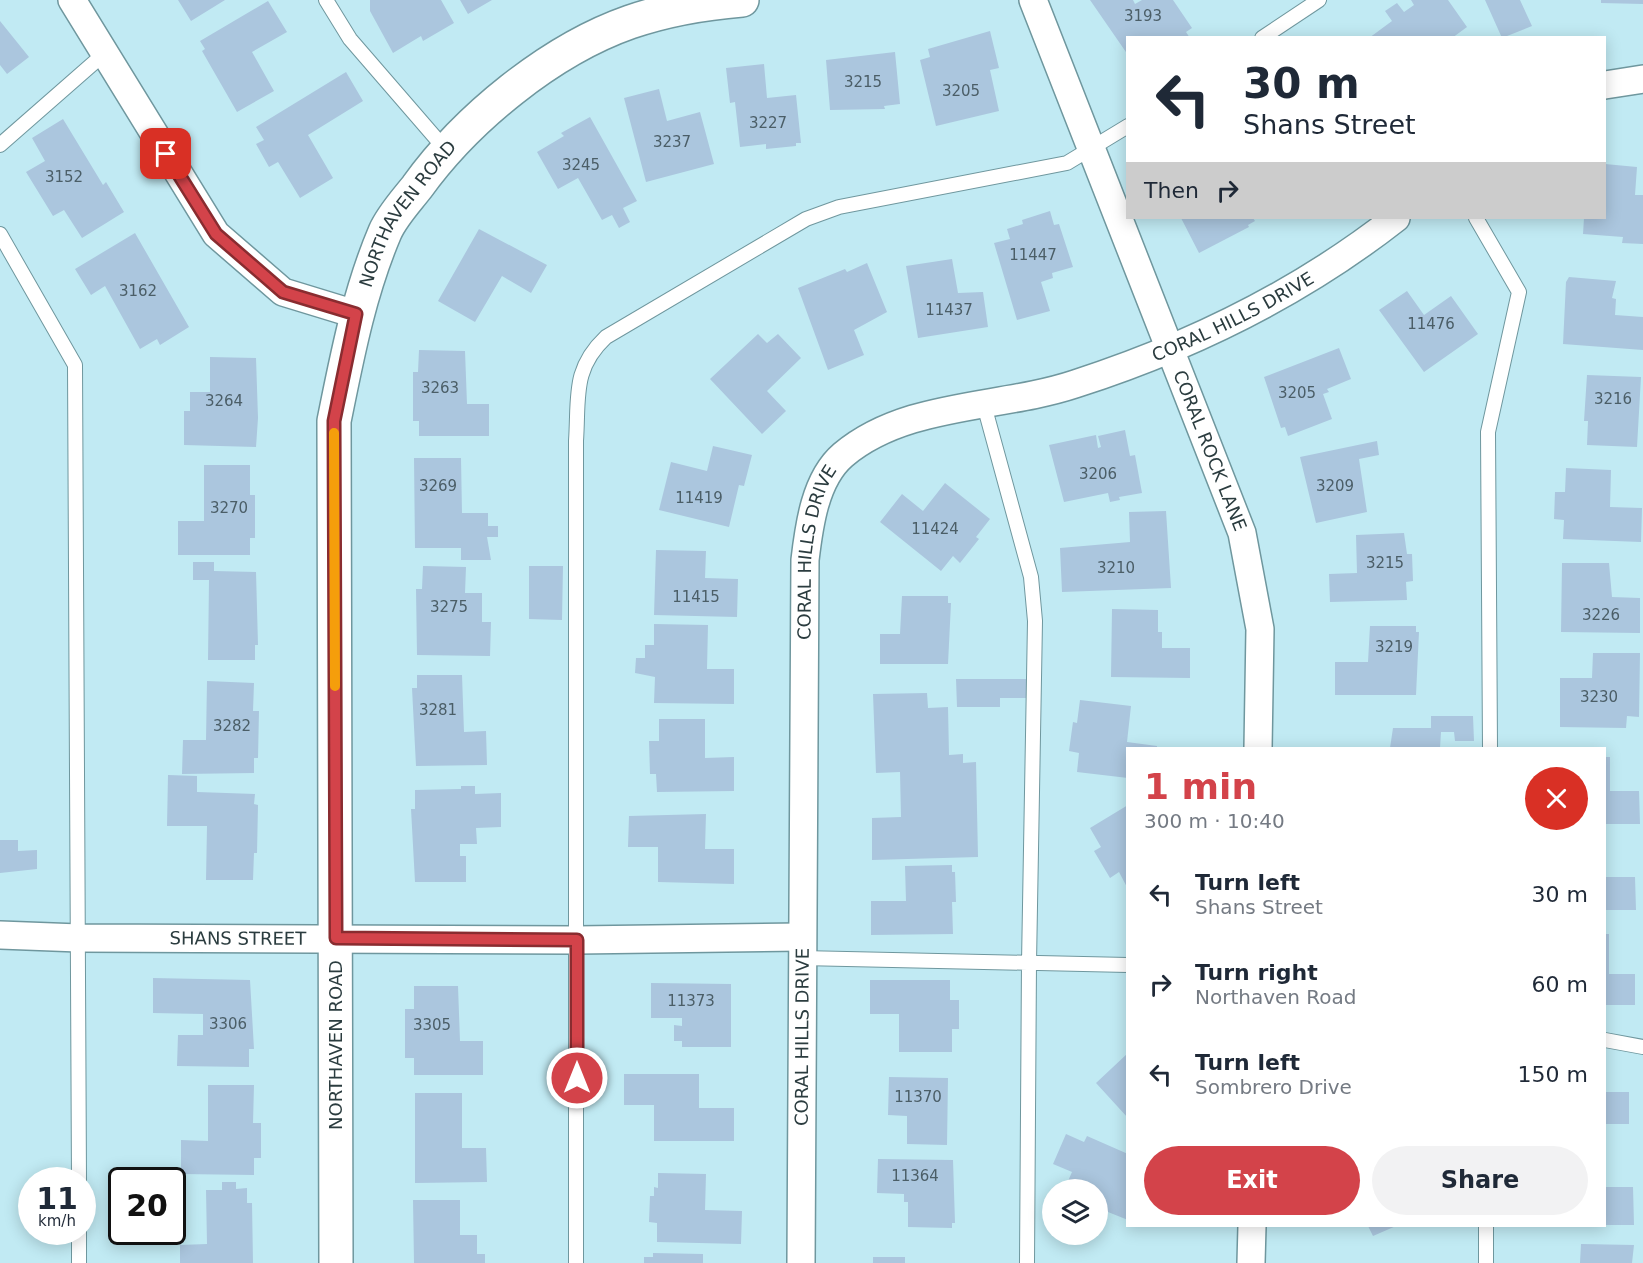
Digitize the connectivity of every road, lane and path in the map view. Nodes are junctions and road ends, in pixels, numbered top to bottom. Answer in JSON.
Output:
{"nodes":[{"id":1,"x":72,"y":0,"type":"edge"},
{"id":2,"x":326,"y":0,"type":"edge"},
{"id":3,"x":742,"y":0,"type":"edge"},
{"id":4,"x":1033,"y":0,"type":"edge"},
{"id":5,"x":1319,"y":0,"type":"edge"},
{"id":6,"x":1265,"y":36,"type":"edge"},
{"id":7,"x":105,"y":53,"type":"junction"},
{"id":8,"x":1643,"y":79,"type":"edge"},
{"id":9,"x":1606,"y":85,"type":"edge"},
{"id":10,"x":1126,"y":127,"type":"edge"},
{"id":11,"x":0,"y":145,"type":"edge"},
{"id":12,"x":1091,"y":149,"type":"junction"},
{"id":13,"x":446,"y":150,"type":"junction"},
{"id":14,"x":1395,"y":219,"type":"edge"},
{"id":15,"x":1477,"y":219,"type":"edge"},
{"id":16,"x":0,"y":234,"type":"edge"},
{"id":17,"x":356,"y":314,"type":"junction"},
{"id":18,"x":1171,"y":349,"type":"junction"},
{"id":19,"x":984,"y":405,"type":"junction"},
{"id":20,"x":1258,"y":747,"type":"edge"},
{"id":21,"x":1490,"y":747,"type":"edge"},
{"id":22,"x":0,"y":935,"type":"edge"},
{"id":23,"x":79,"y":938,"type":"junction"},
{"id":24,"x":336,"y":938,"type":"junction"},
{"id":25,"x":577,"y":940,"type":"junction"},
{"id":26,"x":801,"y":947,"type":"junction"},
{"id":27,"x":1029,"y":963,"type":"junction"},
{"id":28,"x":1126,"y":965,"type":"edge"},
{"id":29,"x":1606,"y":1040,"type":"edge"},
{"id":30,"x":1643,"y":1047,"type":"edge"},
{"id":31,"x":79,"y":1167,"type":"edge"},
{"id":32,"x":1252,"y":1227,"type":"edge"},
{"id":33,"x":1486,"y":1227,"type":"edge"},
{"id":34,"x":79,"y":1245,"type":"edge"},
{"id":35,"x":79,"y":1263,"type":"edge"},
{"id":36,"x":336,"y":1263,"type":"edge"},
{"id":37,"x":576,"y":1263,"type":"edge"},
{"id":38,"x":801,"y":1263,"type":"edge"},
{"id":39,"x":1027,"y":1263,"type":"edge"},
{"id":40,"x":1251,"y":1263,"type":"edge"},
{"id":41,"x":1486,"y":1263,"type":"edge"}],
"edges":[{"from":1,"to":7,"type":"street"},
{"from":2,"to":13,"type":"lane"},
{"from":3,"to":13,"type":"street","name":"NORTHAVEN ROAD"},
{"from":4,"to":12,"type":"street","name":"CORAL ROCK LANE"},
{"from":5,"to":6,"type":"lane"},
{"from":7,"to":11,"type":"lane"},
{"from":7,"to":17,"type":"street"},
{"from":8,"to":9,"type":"street"},
{"from":10,"to":12,"type":"lane"},
{"from":12,"to":18,"type":"street","name":"CORAL ROCK LANE"},
{"from":12,"to":25,"type":"lane"},
{"from":13,"to":17,"type":"street","name":"NORTHAVEN ROAD"},
{"from":14,"to":18,"type":"street","name":"CORAL HILLS DRIVE"},
{"from":15,"to":21,"type":"lane"},
{"from":16,"to":23,"type":"lane"},
{"from":17,"to":24,"type":"street","name":"NORTHAVEN ROAD"},
{"from":18,"to":19,"type":"street","name":"CORAL HILLS DRIVE"},
{"from":18,"to":20,"type":"street","name":"CORAL ROCK LANE"},
{"from":19,"to":26,"type":"street","name":"CORAL HILLS DRIVE"},
{"from":19,"to":27,"type":"lane"},
{"from":22,"to":23,"type":"street","name":"SHANS STREET"},
{"from":23,"to":24,"type":"street","name":"SHANS STREET"},
{"from":23,"to":31,"type":"lane"},
{"from":24,"to":25,"type":"street","name":"SHANS STREET"},
{"from":24,"to":36,"type":"street","name":"NORTHAVEN ROAD"},
{"from":25,"to":26,"type":"street","name":"SHANS STREET"},
{"from":25,"to":37,"type":"lane"},
{"from":26,"to":27,"type":"lane"},
{"from":26,"to":38,"type":"street","name":"CORAL HILLS DRIVE"},
{"from":27,"to":28,"type":"lane"},
{"from":27,"to":39,"type":"lane"},
{"from":29,"to":30,"type":"lane"},
{"from":32,"to":40,"type":"street"},
{"from":33,"to":41,"type":"lane"},
{"from":34,"to":35,"type":"lane"}]}
